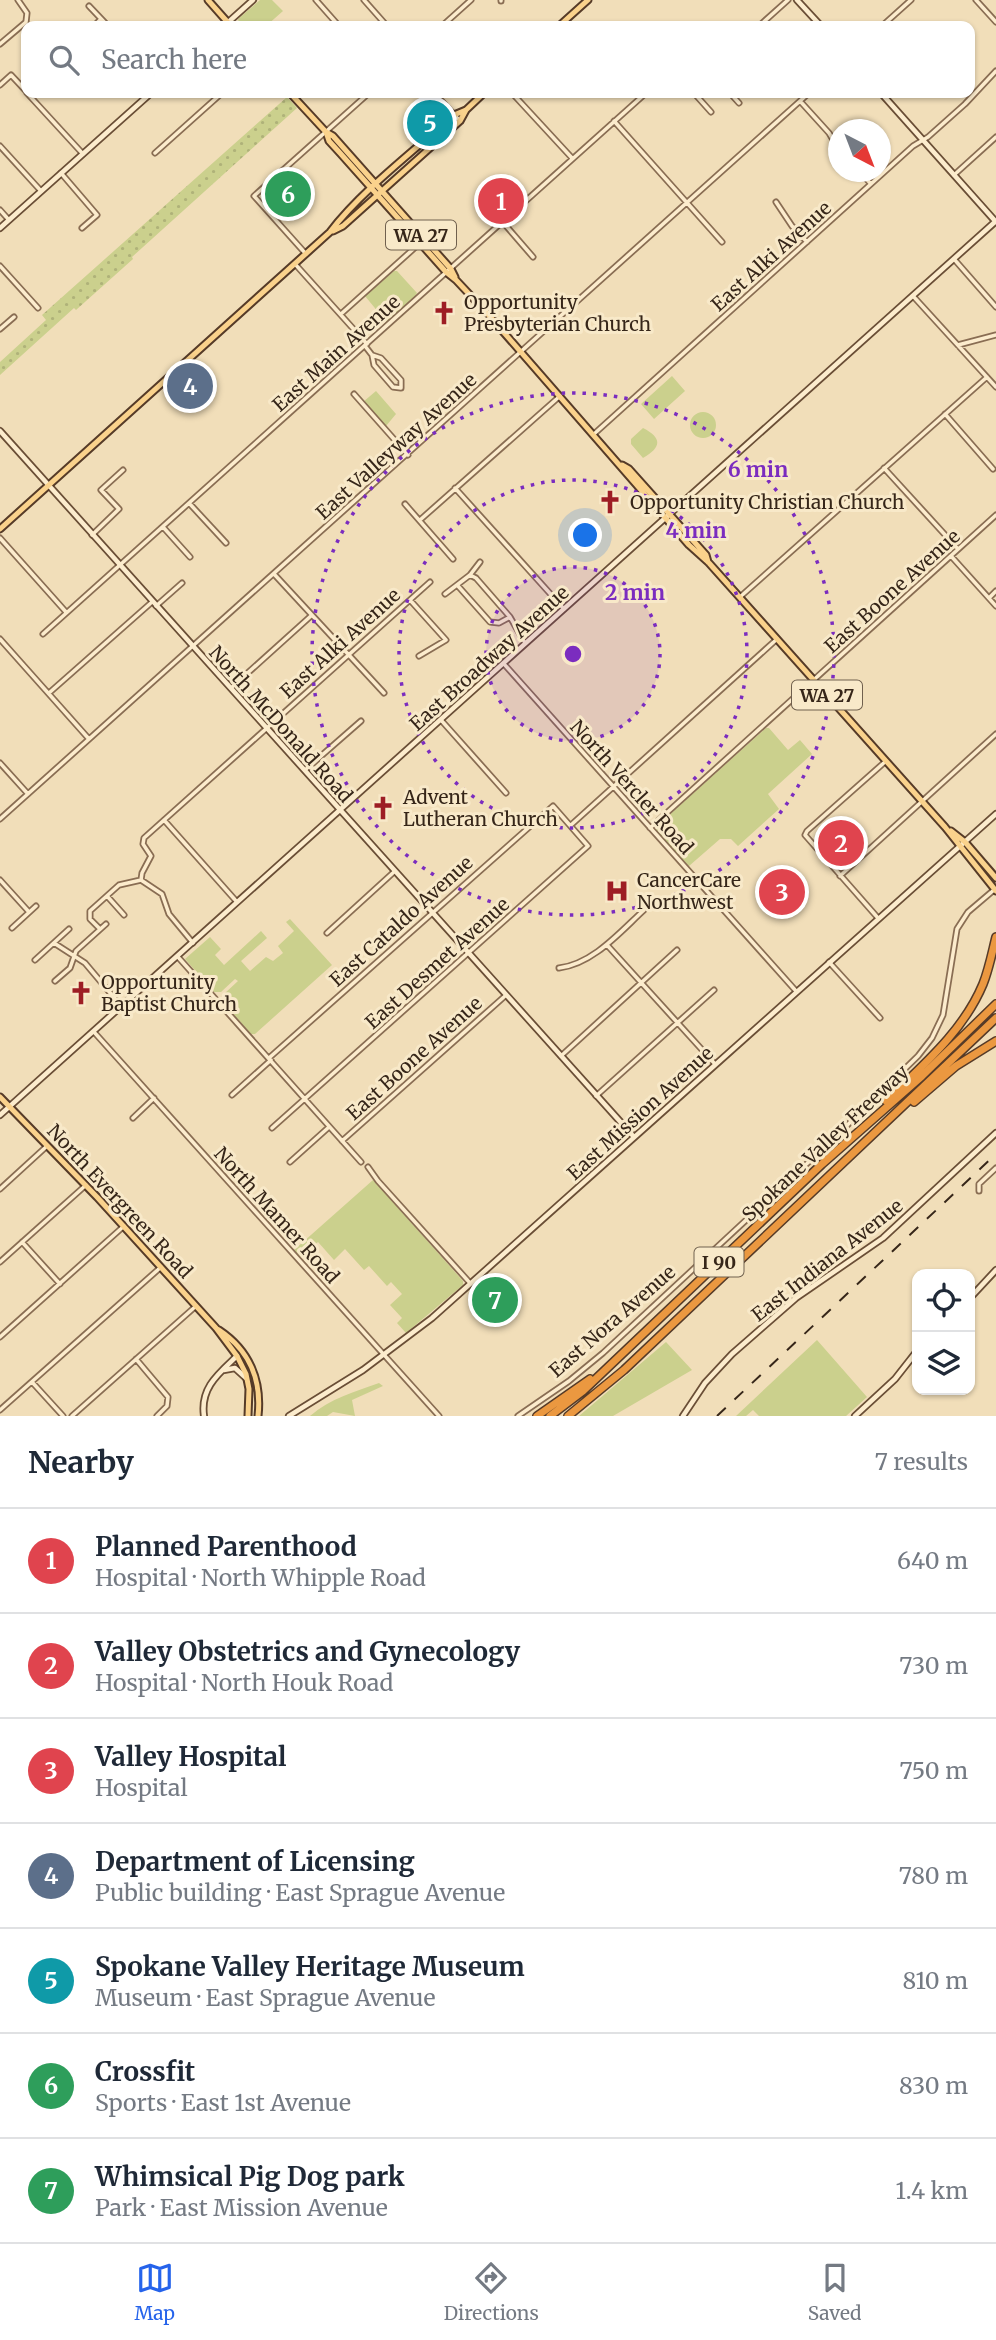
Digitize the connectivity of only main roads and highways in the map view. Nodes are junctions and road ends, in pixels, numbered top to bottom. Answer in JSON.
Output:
{"nodes":[{"id":1,"x":208,"y":0,"type":"edge"},
{"id":2,"x":588,"y":0,"type":"edge"},
{"id":3,"x":225,"y":21,"type":"edge"},
{"id":4,"x":565,"y":21,"type":"edge"},
{"id":5,"x":295,"y":98,"type":"edge"},
{"id":6,"x":479,"y":98,"type":"edge"},
{"id":7,"x":466,"y":110,"type":"junction"},
{"id":8,"x":374,"y":187,"type":"junction"},
{"id":9,"x":380,"y":193,"type":"junction"},
{"id":10,"x":330,"y":232,"type":"junction"},
{"id":11,"x":449,"y":270,"type":"junction"},
{"id":12,"x":0,"y":529,"type":"edge"},
{"id":13,"x":962,"y":844,"type":"junction"},
{"id":14,"x":996,"y":878,"type":"edge"},
{"id":15,"x":995,"y":890,"type":"edge"},
{"id":16,"x":996,"y":937,"type":"edge"},
{"id":17,"x":996,"y":1004,"type":"edge"},
{"id":18,"x":996,"y":1018,"type":"edge"},
{"id":19,"x":996,"y":1041,"type":"edge"},
{"id":20,"x":0,"y":1097,"type":"edge"},
{"id":21,"x":822,"y":1164,"type":"junction"},
{"id":22,"x":831,"y":1173,"type":"junction"},
{"id":23,"x":240,"y":1354,"type":"junction"},
{"id":24,"x":616,"y":1359,"type":"junction"},
{"id":25,"x":248,"y":1416,"type":"edge"},
{"id":26,"x":258,"y":1416,"type":"edge"},
{"id":27,"x":537,"y":1416,"type":"edge"},
{"id":28,"x":550,"y":1416,"type":"edge"},
{"id":29,"x":568,"y":1416,"type":"edge"}],
"edges":[{"from":1,"to":3,"type":"main road"},
{"from":2,"to":4,"type":"main road"},
{"from":5,"to":8,"type":"main road","number":"WA 27"},
{"from":6,"to":7,"type":"main road"},
{"from":7,"to":8,"type":"main road"},
{"from":7,"to":9,"type":"main road"},
{"from":8,"to":9,"type":"main road","number":"WA 27"},
{"from":8,"to":10,"type":"main road"},
{"from":9,"to":10,"type":"main road"},
{"from":9,"to":11,"type":"main road","number":"WA 27"},
{"from":9,"to":11,"type":"main road","number":"WA 27"},
{"from":10,"to":12,"type":"main road"},
{"from":11,"to":13,"type":"main road","number":"WA 27"},
{"from":13,"to":14,"type":"main road","number":"WA 27"},
{"from":13,"to":15,"type":"main road","number":"WA 27"},
{"from":16,"to":21,"type":"highway"},
{"from":17,"to":21,"type":"highway","name":"Spokane Valley Freeway","number":"I 90"},
{"from":18,"to":22,"type":"highway","name":"Spokane Valley Freeway","number":"I 90"},
{"from":19,"to":22,"type":"highway"},
{"from":20,"to":23,"type":"main road","name":"North Evergreen Road"},
{"from":21,"to":24,"type":"highway","name":"Spokane Valley Freeway","number":"I 90"},
{"from":22,"to":29,"type":"highway","name":"Spokane Valley Freeway","number":"I 90"},
{"from":23,"to":25,"type":"main road","name":"North Evergreen Road"},
{"from":23,"to":26,"type":"main road","name":"North Evergreen Road"},
{"from":24,"to":27,"type":"highway"},
{"from":24,"to":28,"type":"highway","name":"Spokane Valley Freeway","number":"I 90"}]}
